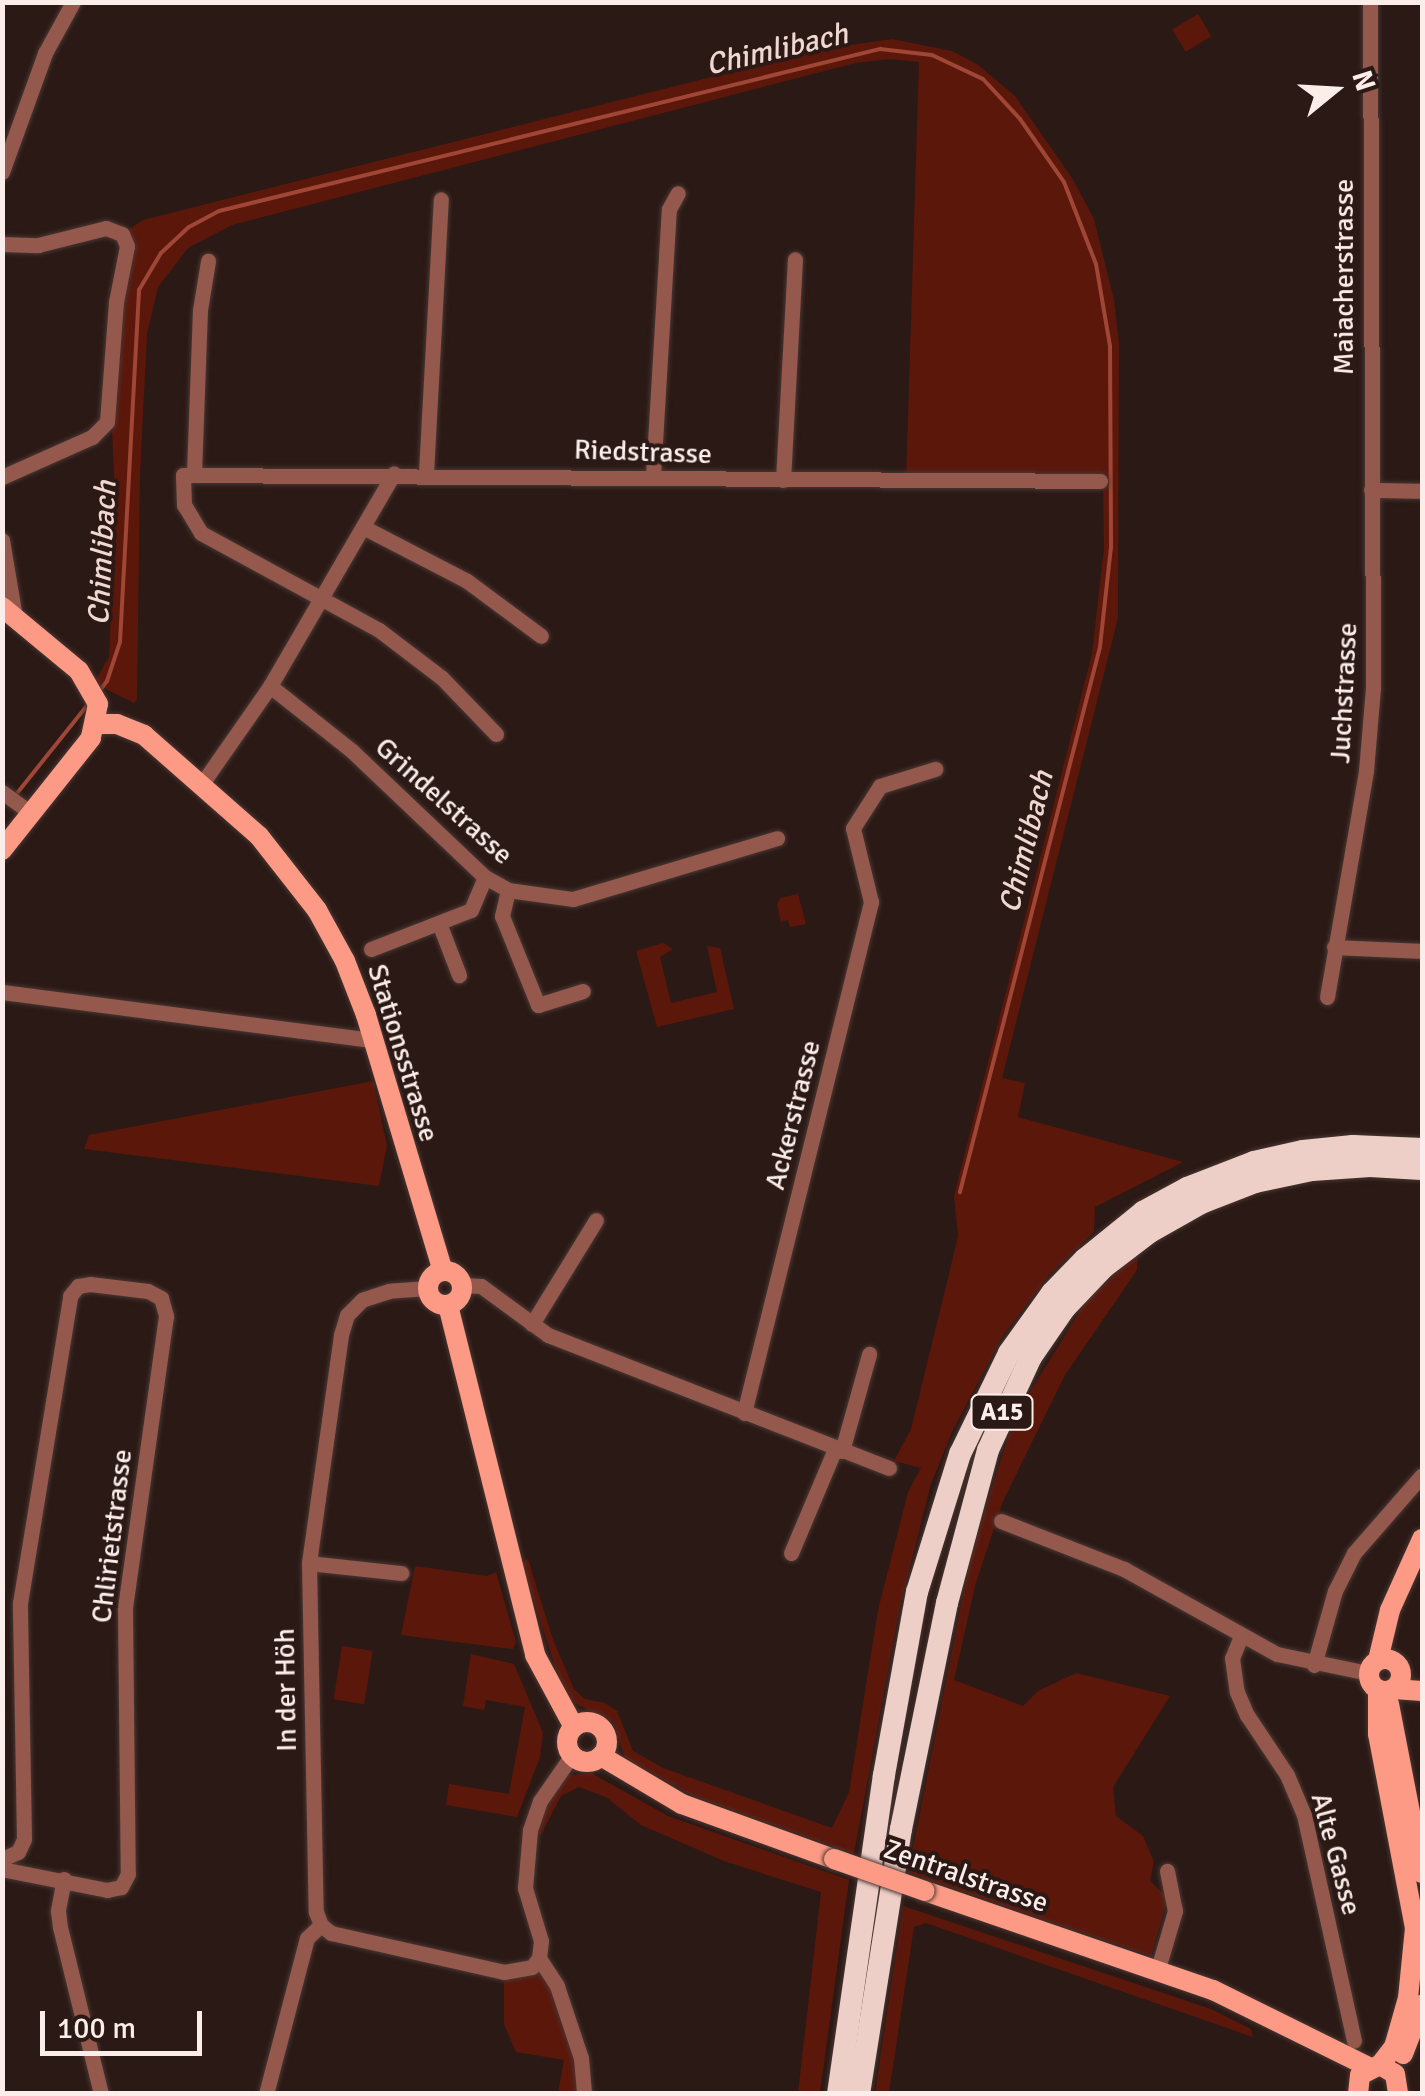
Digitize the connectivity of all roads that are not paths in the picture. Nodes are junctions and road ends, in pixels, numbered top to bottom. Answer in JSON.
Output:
{"nodes":[{"id":1,"x":73,"y":2,"type":"edge"},
{"id":2,"x":1370,"y":2,"type":"edge"},
{"id":3,"x":2,"y":172,"type":"edge"},
{"id":4,"x":678,"y":193,"type":"dead end"},
{"id":5,"x":441,"y":199,"type":"dead end"},
{"id":6,"x":2,"y":244,"type":"edge"},
{"id":7,"x":794,"y":259,"type":"dead end"},
{"id":8,"x":208,"y":261,"type":"dead end"},
{"id":9,"x":426,"y":473,"type":"junction"},
{"id":10,"x":189,"y":474,"type":"junction"},
{"id":11,"x":394,"y":474,"type":"junction"},
{"id":12,"x":653,"y":476,"type":"junction"},
{"id":13,"x":2,"y":477,"type":"edge"},
{"id":14,"x":783,"y":480,"type":"junction"},
{"id":15,"x":1100,"y":481,"type":"dead end"},
{"id":16,"x":1371,"y":490,"type":"junction"},
{"id":17,"x":1422,"y":491,"type":"edge"},
{"id":18,"x":363,"y":527,"type":"junction"},
{"id":19,"x":2,"y":540,"type":"edge"},
{"id":20,"x":4,"y":559,"type":"edge"},
{"id":21,"x":5,"y":584,"type":"edge"},
{"id":22,"x":321,"y":594,"type":"junction"},
{"id":23,"x":7,"y":616,"type":"edge"},
{"id":24,"x":541,"y":636,"type":"dead end"},
{"id":25,"x":270,"y":686,"type":"junction"},
{"id":26,"x":91,"y":706,"type":"junction"},
{"id":27,"x":496,"y":734,"type":"dead end"},
{"id":28,"x":935,"y":769,"type":"dead end"},
{"id":29,"x":201,"y":785,"type":"junction"},
{"id":30,"x":4,"y":792,"type":"edge"},
{"id":31,"x":27,"y":809,"type":"junction"},
{"id":32,"x":777,"y":838,"type":"dead end"},
{"id":33,"x":2,"y":850,"type":"edge"},
{"id":34,"x":485,"y":876,"type":"junction"},
{"id":35,"x":508,"y":890,"type":"junction"},
{"id":36,"x":439,"y":923,"type":"junction"},
{"id":37,"x":1334,"y":947,"type":"junction"},
{"id":38,"x":371,"y":949,"type":"dead end"},
{"id":39,"x":1422,"y":951,"type":"edge"},
{"id":40,"x":459,"y":975,"type":"dead end"},
{"id":41,"x":582,"y":991,"type":"dead end"},
{"id":42,"x":2,"y":992,"type":"edge"},
{"id":43,"x":1327,"y":998,"type":"dead end"},
{"id":44,"x":374,"y":1040,"type":"junction"},
{"id":45,"x":1422,"y":1149,"type":"edge"},
{"id":46,"x":1422,"y":1169,"type":"edge"},
{"id":47,"x":596,"y":1220,"type":"dead end"},
{"id":48,"x":442,"y":1272,"type":"junction"},
{"id":49,"x":462,"y":1284,"type":"junction"},
{"id":50,"x":428,"y":1288,"type":"junction"},
{"id":51,"x":448,"y":1305,"type":"junction"},
{"id":52,"x":532,"y":1324,"type":"junction"},
{"id":53,"x":869,"y":1354,"type":"dead end"},
{"id":54,"x":744,"y":1413,"type":"junction"},
{"id":55,"x":838,"y":1450,"type":"junction"},
{"id":56,"x":889,"y":1468,"type":"dead end"},
{"id":57,"x":1422,"y":1475,"type":"edge"},
{"id":58,"x":1001,"y":1521,"type":"dead end"},
{"id":59,"x":1422,"y":1539,"type":"edge"},
{"id":60,"x":791,"y":1553,"type":"dead end"},
{"id":61,"x":309,"y":1564,"type":"junction"},
{"id":62,"x":401,"y":1574,"type":"dead end"},
{"id":63,"x":1241,"y":1636,"type":"junction"},
{"id":64,"x":1314,"y":1664,"type":"junction"},
{"id":65,"x":1386,"y":1676,"type":"junction"},
{"id":66,"x":1422,"y":1680,"type":"edge"},
{"id":67,"x":1422,"y":1691,"type":"edge"},
{"id":68,"x":574,"y":1726,"type":"junction"},
{"id":69,"x":572,"y":1755,"type":"junction"},
{"id":70,"x":601,"y":1756,"type":"junction"},
{"id":71,"x":2,"y":1860,"type":"edge"},
{"id":72,"x":2,"y":1869,"type":"edge"},
{"id":73,"x":1167,"y":1871,"type":"dead end"},
{"id":74,"x":1422,"y":1874,"type":"edge"},
{"id":75,"x":64,"y":1879,"type":"junction"},
{"id":76,"x":321,"y":1925,"type":"junction"},
{"id":77,"x":540,"y":1958,"type":"junction"},
{"id":78,"x":1157,"y":1972,"type":"junction"},
{"id":79,"x":1422,"y":2005,"type":"edge"},
{"id":80,"x":1354,"y":2041,"type":"dead end"},
{"id":81,"x":1382,"y":2083,"type":"edge"},
{"id":82,"x":101,"y":2094,"type":"edge"},
{"id":83,"x":266,"y":2094,"type":"edge"},
{"id":84,"x":584,"y":2094,"type":"edge"},
{"id":85,"x":838,"y":2094,"type":"edge"},
{"id":86,"x":859,"y":2094,"type":"edge"}],
"edges":[{"from":1,"to":3,"type":"street"},
{"from":2,"to":16,"type":"street","name":"Maiacherstrasse"},
{"from":4,"to":12,"type":"street"},
{"from":5,"to":9,"type":"street"},
{"from":6,"to":13,"type":"street"},
{"from":7,"to":14,"type":"street"},
{"from":8,"to":10,"type":"street"},
{"from":9,"to":11,"type":"street","name":"Riedstrasse"},
{"from":9,"to":12,"type":"street","name":"Riedstrasse"},
{"from":10,"to":11,"type":"street","name":"Riedstrasse"},
{"from":10,"to":22,"type":"street"},
{"from":11,"to":18,"type":"street"},
{"from":12,"to":14,"type":"street","name":"Riedstrasse"},
{"from":14,"to":15,"type":"street","name":"Riedstrasse"},
{"from":16,"to":17,"type":"street"},
{"from":16,"to":37,"type":"street","name":"Juchstrasse"},
{"from":18,"to":22,"type":"street"},
{"from":18,"to":24,"type":"street"},
{"from":19,"to":20,"type":"street"},
{"from":20,"to":21,"type":"street"},
{"from":21,"to":23,"type":"street"},
{"from":22,"to":25,"type":"street"},
{"from":22,"to":27,"type":"street"},
{"from":23,"to":26,"type":"main road"},
{"from":25,"to":29,"type":"street"},
{"from":25,"to":34,"type":"street","name":"Grindelstrasse"},
{"from":26,"to":29,"type":"main road","name":"Stationsstrasse"},
{"from":26,"to":31,"type":"main road"},
{"from":28,"to":54,"type":"street","name":"Ackerstrasse"},
{"from":29,"to":44,"type":"main road","name":"Stationsstrasse"},
{"from":30,"to":31,"type":"street"},
{"from":31,"to":33,"type":"main road"},
{"from":32,"to":35,"type":"street","name":"Grindelstrasse"},
{"from":34,"to":35,"type":"street","name":"Grindelstrasse"},
{"from":34,"to":36,"type":"street"},
{"from":35,"to":41,"type":"street"},
{"from":36,"to":38,"type":"street"},
{"from":36,"to":40,"type":"street"},
{"from":37,"to":39,"type":"street"},
{"from":37,"to":43,"type":"street","name":"Juchstrasse"},
{"from":42,"to":44,"type":"street"},
{"from":44,"to":48,"type":"main road","name":"Stationsstrasse"},
{"from":45,"to":85,"type":"highway","number":"A15"},
{"from":46,"to":86,"type":"highway","number":"A15"},
{"from":47,"to":52,"type":"street"},
{"from":48,"to":49,"type":"main road"},
{"from":48,"to":50,"type":"main road"},
{"from":49,"to":51,"type":"main road"},
{"from":49,"to":52,"type":"street"},
{"from":50,"to":51,"type":"main road"},
{"from":50,"to":61,"type":"street","name":"In der Höh"},
{"from":51,"to":68,"type":"main road"},
{"from":52,"to":54,"type":"street"},
{"from":53,"to":55,"type":"street"},
{"from":54,"to":55,"type":"street"},
{"from":55,"to":56,"type":"street"},
{"from":55,"to":60,"type":"street"},
{"from":57,"to":64,"type":"street"},
{"from":58,"to":63,"type":"street"},
{"from":59,"to":65,"type":"main road"},
{"from":61,"to":62,"type":"street"},
{"from":61,"to":76,"type":"street","name":"In der Höh"},
{"from":63,"to":64,"type":"street"},
{"from":63,"to":80,"type":"street","name":"Alte Gasse"},
{"from":64,"to":65,"type":"street"},
{"from":65,"to":66,"type":"main road"},
{"from":65,"to":67,"type":"main road"},
{"from":65,"to":74,"type":"main road"},
{"from":65,"to":81,"type":"main road"},
{"from":68,"to":69,"type":"main road"},
{"from":68,"to":70,"type":"main road"},
{"from":69,"to":70,"type":"main road"},
{"from":69,"to":77,"type":"street"},
{"from":70,"to":78,"type":"main road","name":"Zentralstrasse","bridge":true},
{"from":71,"to":75,"type":"street","name":"Chlirietstrasse"},
{"from":71,"to":75,"type":"street","name":"Chlirietstrasse"},
{"from":72,"to":75,"type":"street","name":"Chlirietstrasse"},
{"from":73,"to":78,"type":"street"},
{"from":75,"to":82,"type":"street"},
{"from":76,"to":77,"type":"street"},
{"from":76,"to":83,"type":"street"},
{"from":77,"to":84,"type":"street"},
{"from":78,"to":81,"type":"main road","name":"Zentralstrasse"},
{"from":79,"to":81,"type":"main road"}]}
